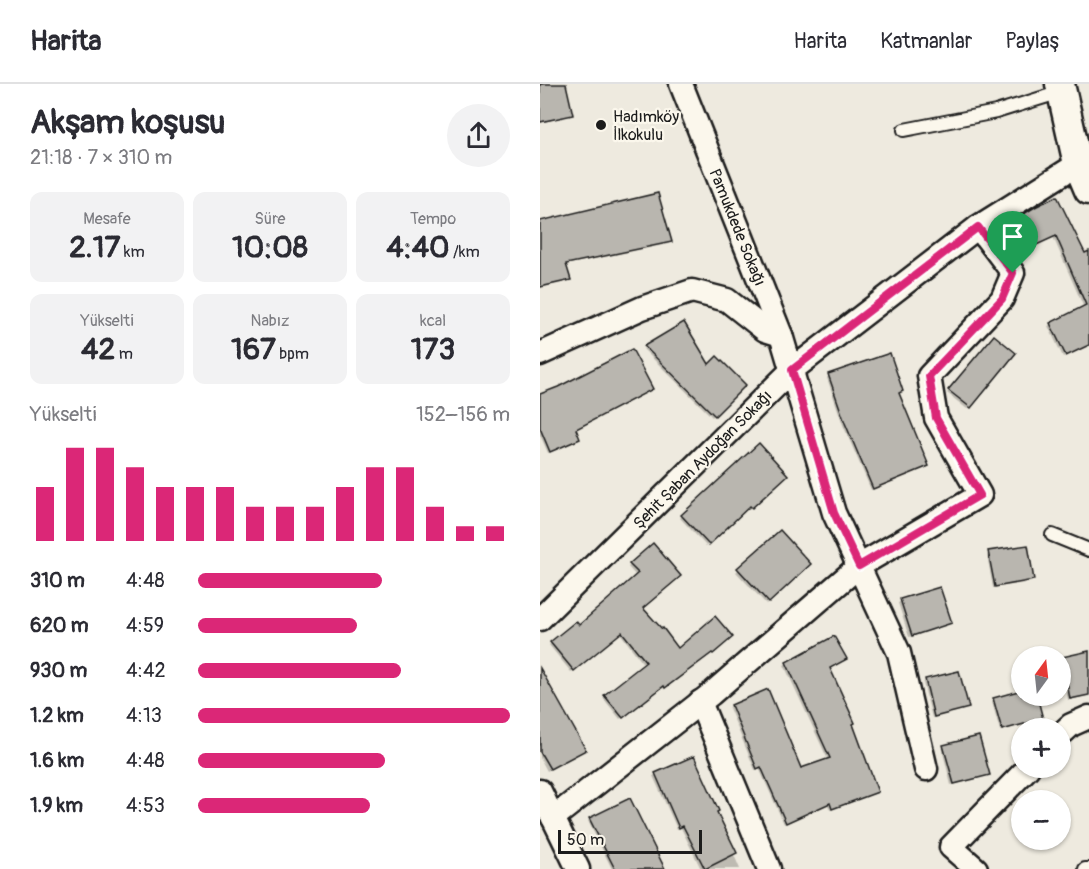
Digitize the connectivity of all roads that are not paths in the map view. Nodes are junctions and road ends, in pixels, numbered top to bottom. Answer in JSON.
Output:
{"nodes":[{"id":1,"x":681,"y":84,"type":"edge"},
{"id":2,"x":1059,"y":87,"type":"edge"},
{"id":3,"x":904,"y":130,"type":"dead end"},
{"id":4,"x":1078,"y":164,"type":"junction"},
{"id":5,"x":1089,"y":190,"type":"edge"},
{"id":6,"x":978,"y":227,"type":"junction"},
{"id":7,"x":781,"y":335,"type":"junction"},
{"id":8,"x":540,"y":354,"type":"edge"},
{"id":9,"x":792,"y":370,"type":"junction"},
{"id":10,"x":1052,"y":535,"type":"dead end"},
{"id":11,"x":1089,"y":549,"type":"edge"},
{"id":12,"x":859,"y":566,"type":"junction"},
{"id":13,"x":540,"y":619,"type":"edge"},
{"id":14,"x":700,"y":702,"type":"junction"},
{"id":15,"x":1089,"y":717,"type":"edge"},
{"id":16,"x":1071,"y":725,"type":"edge"},
{"id":17,"x":926,"y":769,"type":"dead end"},
{"id":18,"x":1018,"y":778,"type":"edge"},
{"id":19,"x":540,"y":791,"type":"edge"},
{"id":20,"x":553,"y":818,"type":"junction"},
{"id":21,"x":578,"y":869,"type":"edge"},
{"id":22,"x":769,"y":869,"type":"edge"},
{"id":23,"x":976,"y":869,"type":"edge"}],
"edges":[{"from":1,"to":7,"type":"street","name":"Pamukdede Sokağı"},
{"from":2,"to":3,"type":"lane"},
{"from":2,"to":4,"type":"street"},
{"from":4,"to":5,"type":"street"},
{"from":4,"to":6,"type":"street","name":"Şehit Şaban Aydoğan Sokağı"},
{"from":6,"to":9,"type":"street","name":"Şehit Şaban Aydoğan Sokağı"},
{"from":6,"to":12,"type":"street"},
{"from":7,"to":8,"type":"street"},
{"from":7,"to":9,"type":"street","name":"Pamukdede Sokağı"},
{"from":9,"to":12,"type":"street","name":"Pamukdede Sokağı"},
{"from":9,"to":13,"type":"street","name":"Şehit Şaban Aydoğan Sokağı"},
{"from":10,"to":11,"type":"lane"},
{"from":12,"to":14,"type":"street"},
{"from":12,"to":17,"type":"street","name":"Pamukdede Sokağı"},
{"from":14,"to":20,"type":"street"},
{"from":14,"to":22,"type":"street"},
{"from":15,"to":16,"type":"street"},
{"from":18,"to":23,"type":"street"},
{"from":19,"to":20,"type":"street"},
{"from":20,"to":21,"type":"street"}]}
